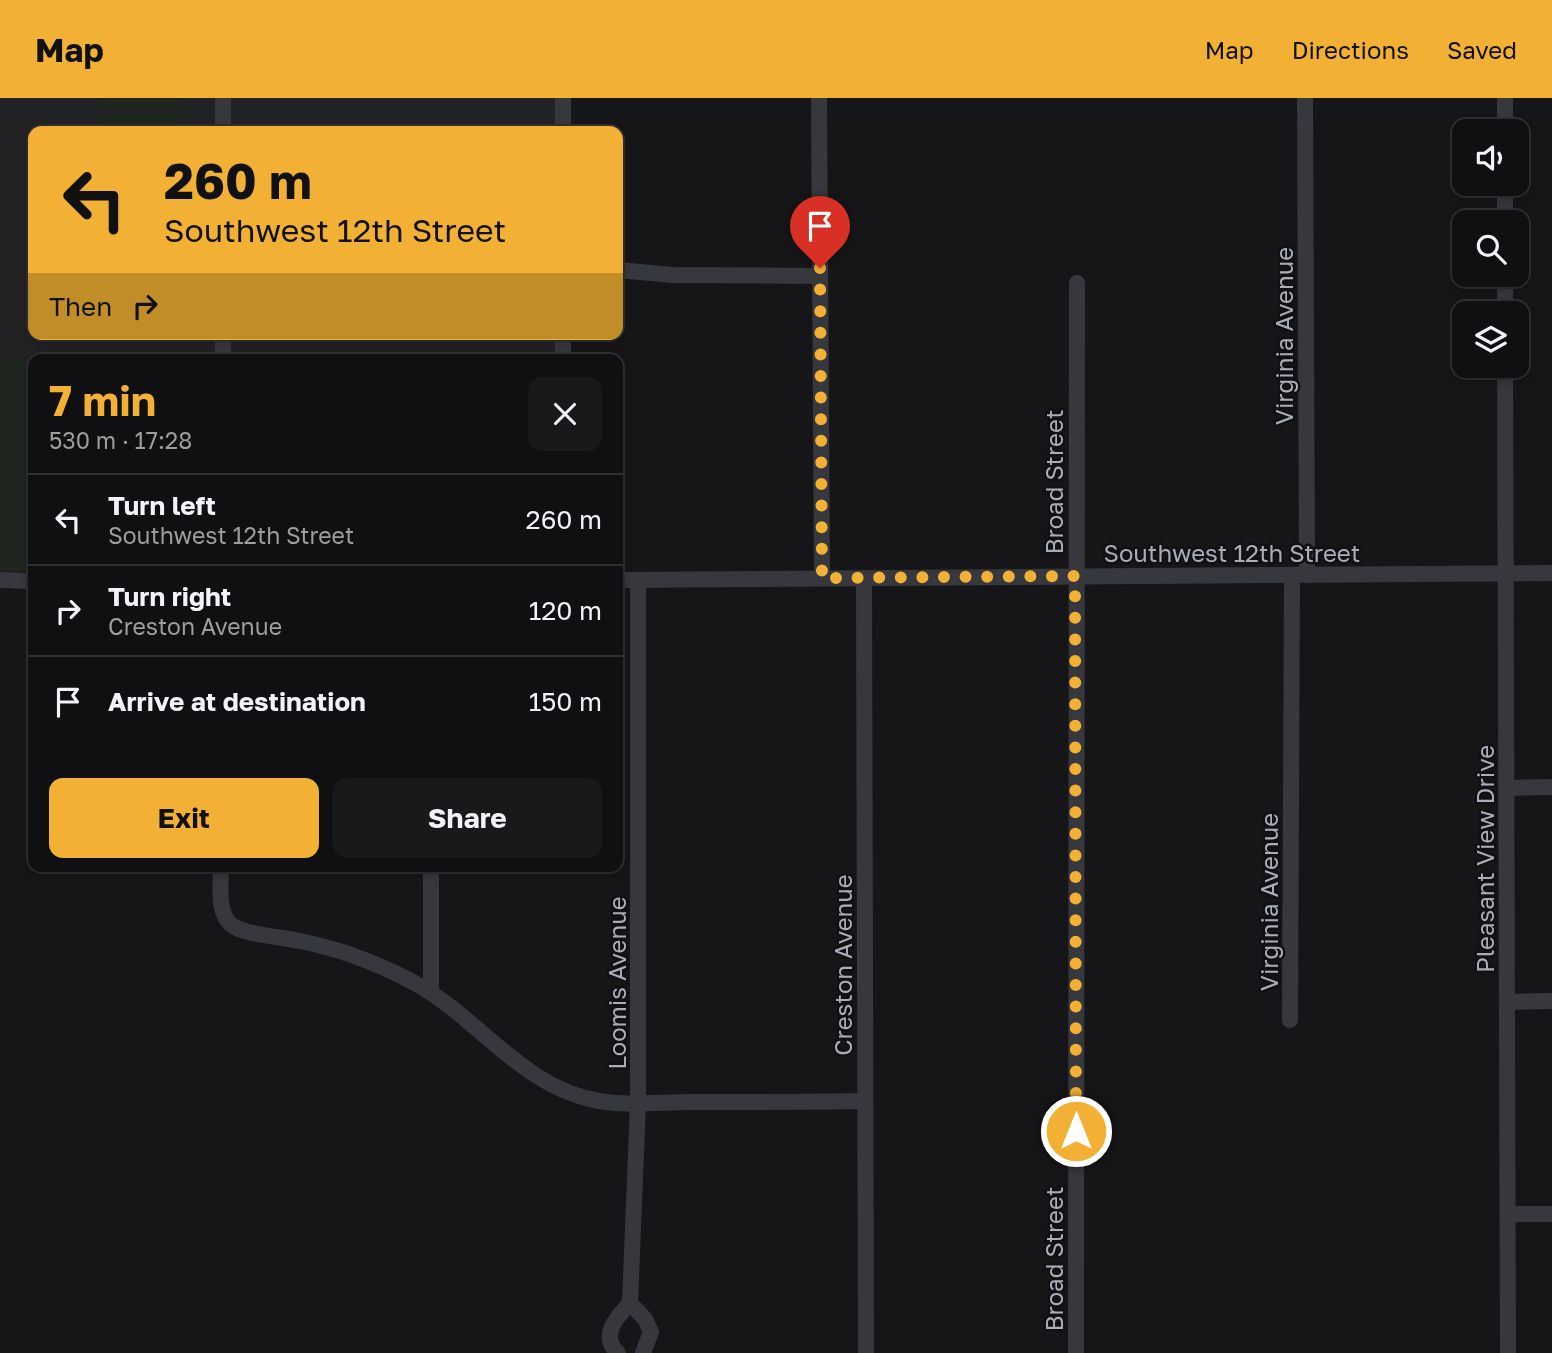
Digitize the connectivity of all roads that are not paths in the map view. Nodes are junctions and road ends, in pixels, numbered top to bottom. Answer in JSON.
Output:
{"nodes":[{"id":1,"x":223,"y":98,"type":"edge"},
{"id":2,"x":563,"y":98,"type":"edge"},
{"id":3,"x":819,"y":98,"type":"edge"},
{"id":4,"x":1305,"y":98,"type":"edge"},
{"id":5,"x":1505,"y":98,"type":"edge"},
{"id":6,"x":1505,"y":119,"type":"edge"},
{"id":7,"x":223,"y":126,"type":"edge"},
{"id":8,"x":563,"y":126,"type":"edge"},
{"id":9,"x":623,"y":270,"type":"edge"},
{"id":10,"x":820,"y":276,"type":"junction"},
{"id":11,"x":1077,"y":283,"type":"dead end"},
{"id":12,"x":1505,"y":378,"type":"edge"},
{"id":13,"x":1506,"y":573,"type":"junction"},
{"id":14,"x":1552,"y":573,"type":"edge"},
{"id":15,"x":1300,"y":575,"type":"junction"},
{"id":16,"x":1075,"y":576,"type":"junction"},
{"id":17,"x":822,"y":578,"type":"junction"},
{"id":18,"x":864,"y":578,"type":"junction"},
{"id":19,"x":0,"y":580,"type":"edge"},
{"id":20,"x":28,"y":580,"type":"edge"},
{"id":21,"x":623,"y":580,"type":"edge"},
{"id":22,"x":638,"y":580,"type":"junction"},
{"id":23,"x":1507,"y":788,"type":"junction"},
{"id":24,"x":1552,"y":788,"type":"edge"},
{"id":25,"x":221,"y":872,"type":"edge"},
{"id":26,"x":431,"y":872,"type":"edge"},
{"id":27,"x":431,"y":992,"type":"junction"},
{"id":28,"x":1552,"y":1001,"type":"edge"},
{"id":29,"x":1507,"y":1002,"type":"junction"},
{"id":30,"x":1290,"y":1020,"type":"dead end"},
{"id":31,"x":865,"y":1101,"type":"junction"},
{"id":32,"x":639,"y":1102,"type":"junction"},
{"id":33,"x":1508,"y":1214,"type":"junction"},
{"id":34,"x":1552,"y":1214,"type":"edge"},
{"id":35,"x":630,"y":1303,"type":"junction"},
{"id":36,"x":618,"y":1353,"type":"edge"},
{"id":37,"x":643,"y":1353,"type":"edge"},
{"id":38,"x":866,"y":1353,"type":"edge"},
{"id":39,"x":1076,"y":1353,"type":"edge"},
{"id":40,"x":1508,"y":1353,"type":"edge"}],
"edges":[{"from":1,"to":7,"type":"street"},
{"from":2,"to":8,"type":"street"},
{"from":3,"to":10,"type":"street"},
{"from":4,"to":15,"type":"street","name":"Virginia Avenue"},
{"from":5,"to":6,"type":"street"},
{"from":9,"to":10,"type":"street"},
{"from":10,"to":17,"type":"street"},
{"from":11,"to":16,"type":"street","name":"Broad Street"},
{"from":12,"to":13,"type":"street","name":"Pleasant View Drive"},
{"from":13,"to":14,"type":"street","name":"Southwest 12th Street"},
{"from":13,"to":15,"type":"street","name":"Southwest 12th Street"},
{"from":13,"to":23,"type":"street","name":"Pleasant View Drive"},
{"from":15,"to":16,"type":"street","name":"Southwest 12th Street"},
{"from":15,"to":30,"type":"street","name":"Virginia Avenue"},
{"from":16,"to":18,"type":"street","name":"Southwest 12th Street"},
{"from":16,"to":39,"type":"street","name":"Broad Street"},
{"from":17,"to":18,"type":"street","name":"Southwest 12th Street"},
{"from":17,"to":22,"type":"street","name":"Southwest 12th Street"},
{"from":18,"to":31,"type":"street","name":"Creston Avenue"},
{"from":19,"to":20,"type":"street"},
{"from":21,"to":22,"type":"street","name":"Southwest 12th Street"},
{"from":22,"to":32,"type":"street","name":"Loomis Avenue"},
{"from":23,"to":24,"type":"street"},
{"from":23,"to":29,"type":"street","name":"Pleasant View Drive"},
{"from":25,"to":27,"type":"street"},
{"from":26,"to":27,"type":"street"},
{"from":27,"to":32,"type":"street"},
{"from":28,"to":29,"type":"street"},
{"from":29,"to":33,"type":"street","name":"Pleasant View Drive"},
{"from":31,"to":32,"type":"street"},
{"from":31,"to":38,"type":"street","name":"Creston Avenue"},
{"from":32,"to":35,"type":"street","name":"Loomis Avenue"},
{"from":33,"to":34,"type":"street"},
{"from":33,"to":40,"type":"street","name":"Pleasant View Drive"},
{"from":35,"to":36,"type":"street"},
{"from":35,"to":37,"type":"street"}]}
